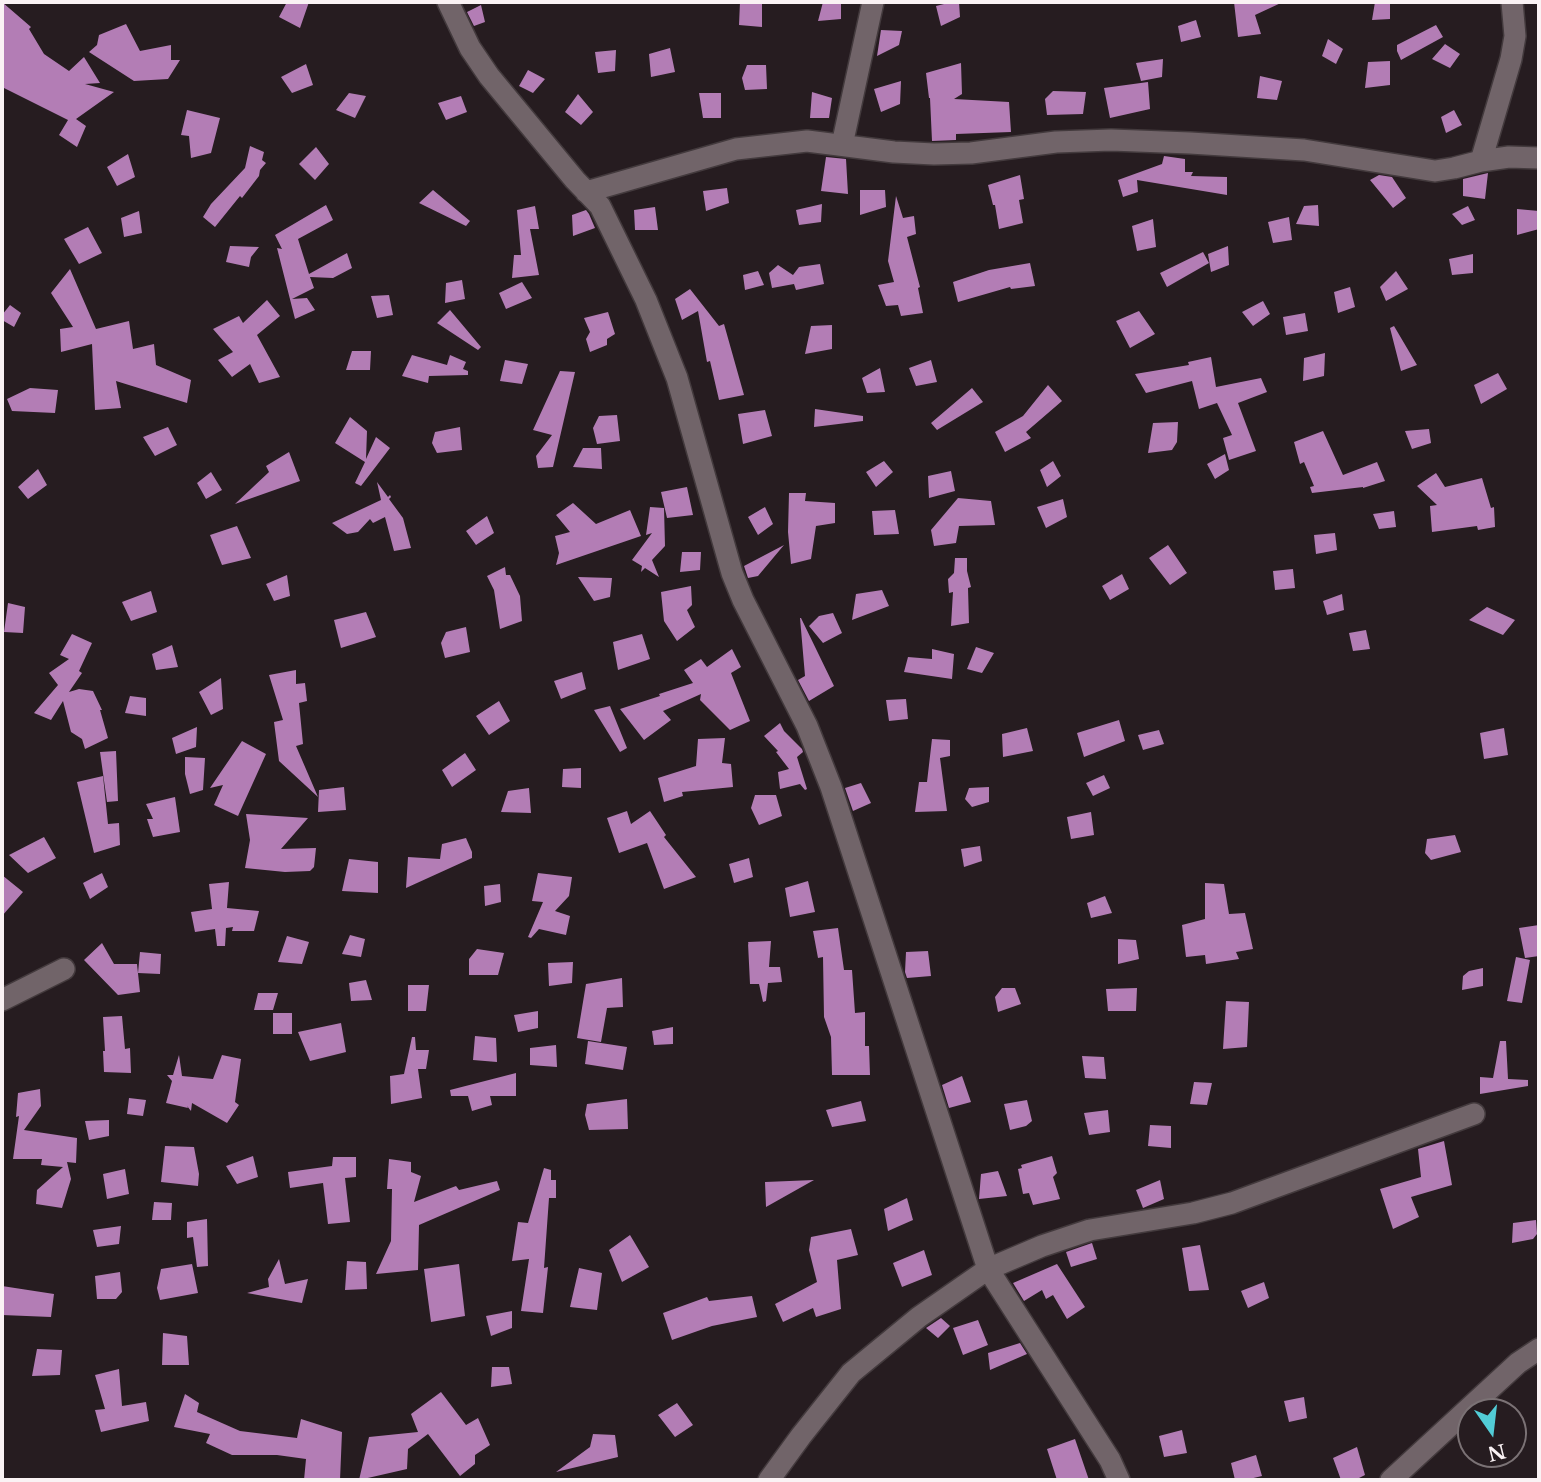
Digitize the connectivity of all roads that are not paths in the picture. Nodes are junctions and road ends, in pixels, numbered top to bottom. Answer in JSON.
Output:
{"nodes":[{"id":1,"x":448,"y":2,"type":"edge"},
{"id":2,"x":873,"y":2,"type":"edge"},
{"id":3,"x":1512,"y":2,"type":"edge"},
{"id":4,"x":842,"y":145,"type":"junction"},
{"id":5,"x":1539,"y":158,"type":"edge"},
{"id":6,"x":1481,"y":161,"type":"junction"},
{"id":7,"x":586,"y":192,"type":"junction"},
{"id":8,"x":64,"y":969,"type":"dead end"},
{"id":9,"x":2,"y":1000,"type":"edge"},
{"id":10,"x":1474,"y":1114,"type":"dead end"},
{"id":11,"x":988,"y":1269,"type":"junction"},
{"id":12,"x":1539,"y":1349,"type":"edge"},
{"id":13,"x":769,"y":1480,"type":"edge"},
{"id":14,"x":1119,"y":1480,"type":"edge"},
{"id":15,"x":1391,"y":1480,"type":"edge"}],
"edges":[{"from":1,"to":7,"type":"street"},
{"from":2,"to":4,"type":"street"},
{"from":3,"to":6,"type":"street"},
{"from":4,"to":6,"type":"street"},
{"from":4,"to":7,"type":"street"},
{"from":5,"to":6,"type":"street"},
{"from":7,"to":11,"type":"street"},
{"from":8,"to":9,"type":"street"},
{"from":10,"to":11,"type":"street"},
{"from":11,"to":13,"type":"street"},
{"from":11,"to":14,"type":"street"},
{"from":12,"to":15,"type":"street"}]}
